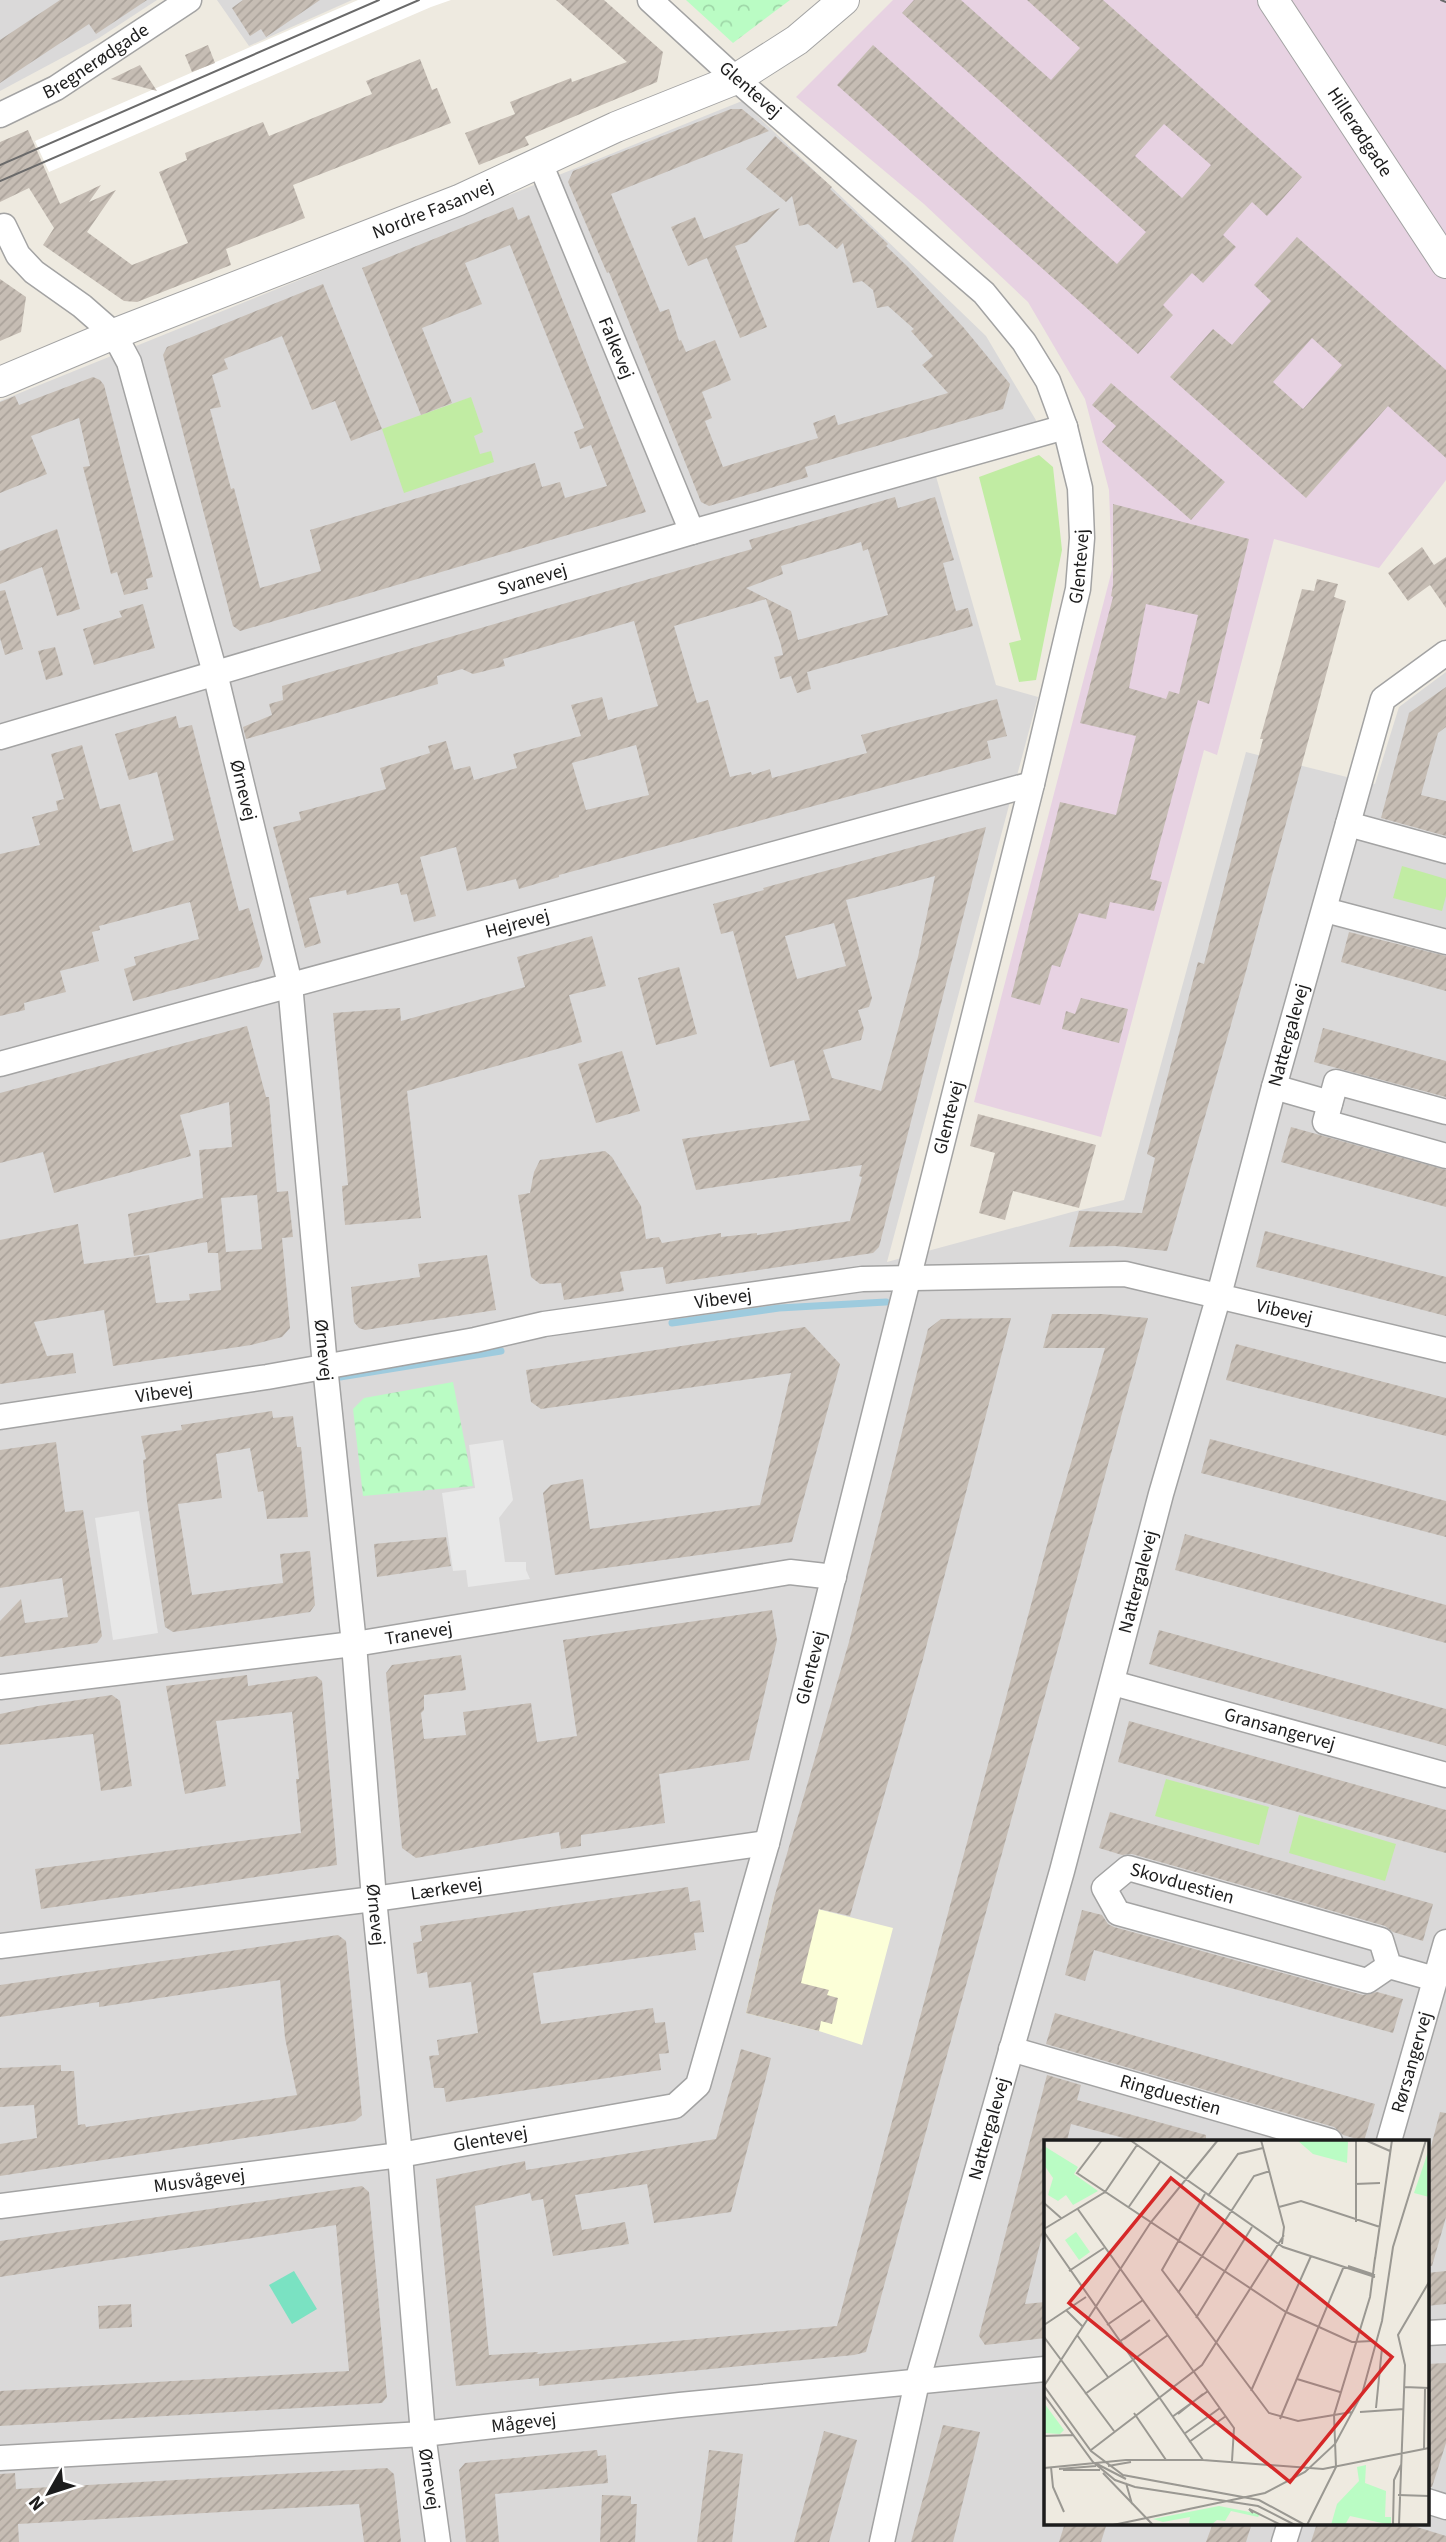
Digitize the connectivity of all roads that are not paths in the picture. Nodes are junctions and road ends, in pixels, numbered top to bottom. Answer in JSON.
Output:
{"nodes":[{"id":1,"x":189,"y":0,"type":"edge"},
{"id":2,"x":650,"y":0,"type":"edge"},
{"id":3,"x":844,"y":0,"type":"edge"},
{"id":4,"x":1273,"y":0,"type":"edge"},
{"id":5,"x":736,"y":79,"type":"junction"},
{"id":6,"x":0,"y":115,"type":"edge"},
{"id":7,"x":540,"y":163,"type":"junction"},
{"id":8,"x":4,"y":226,"type":"dead end"},
{"id":9,"x":1446,"y":263,"type":"edge"},
{"id":10,"x":114,"y":334,"type":"junction"},
{"id":11,"x":0,"y":382,"type":"edge"},
{"id":12,"x":1066,"y":427,"type":"junction"},
{"id":13,"x":692,"y":532,"type":"junction"},
{"id":14,"x":1446,"y":653,"type":"edge"},
{"id":15,"x":215,"y":673,"type":"junction"},
{"id":16,"x":0,"y":737,"type":"edge"},
{"id":17,"x":1032,"y":784,"type":"junction"},
{"id":18,"x":1348,"y":824,"type":"junction"},
{"id":19,"x":1446,"y":850,"type":"edge"},
{"id":20,"x":1325,"y":910,"type":"junction"},
{"id":21,"x":1446,"y":942,"type":"edge"},
{"id":22,"x":290,"y":984,"type":"junction"},
{"id":23,"x":0,"y":1064,"type":"edge"},
{"id":24,"x":1274,"y":1087,"type":"junction"},
{"id":25,"x":1330,"y":1103,"type":"junction"},
{"id":26,"x":1446,"y":1112,"type":"edge"},
{"id":27,"x":1446,"y":1156,"type":"edge"},
{"id":28,"x":908,"y":1277,"type":"junction"},
{"id":29,"x":1219,"y":1295,"type":"junction"},
{"id":30,"x":1446,"y":1350,"type":"edge"},
{"id":31,"x":325,"y":1366,"type":"junction"},
{"id":32,"x":0,"y":1417,"type":"edge"},
{"id":33,"x":834,"y":1577,"type":"junction"},
{"id":34,"x":354,"y":1644,"type":"junction"},
{"id":35,"x":1113,"y":1683,"type":"junction"},
{"id":36,"x":0,"y":1687,"type":"edge"},
{"id":37,"x":1446,"y":1775,"type":"edge"},
{"id":38,"x":767,"y":1843,"type":"junction"},
{"id":39,"x":374,"y":1899,"type":"junction"},
{"id":40,"x":1446,"y":1942,"type":"edge"},
{"id":41,"x":0,"y":1946,"type":"edge"},
{"id":42,"x":1389,"y":1966,"type":"junction"},
{"id":43,"x":1435,"y":1979,"type":"junction"},
{"id":44,"x":1011,"y":2049,"type":"junction"},
{"id":45,"x":1327,"y":2140,"type":"edge"},
{"id":46,"x":1389,"y":2140,"type":"edge"},
{"id":47,"x":400,"y":2155,"type":"junction"},
{"id":48,"x":0,"y":2206,"type":"edge"},
{"id":49,"x":1446,"y":2332,"type":"edge"},
{"id":50,"x":1428,"y":2333,"type":"edge"},
{"id":51,"x":1044,"y":2369,"type":"edge"},
{"id":52,"x":917,"y":2382,"type":"junction"},
{"id":53,"x":423,"y":2434,"type":"junction"},
{"id":54,"x":0,"y":2458,"type":"edge"},
{"id":55,"x":1428,"y":2501,"type":"edge"},
{"id":56,"x":1446,"y":2507,"type":"edge"},
{"id":57,"x":1290,"y":2524,"type":"edge"},
{"id":58,"x":438,"y":2542,"type":"edge"},
{"id":59,"x":881,"y":2542,"type":"edge"},
{"id":60,"x":1284,"y":2542,"type":"edge"}],
"edges":[{"from":1,"to":6,"type":"street","name":"Bregnerødgade"},
{"from":2,"to":5,"type":"street","name":"Glentevej"},
{"from":3,"to":5,"type":"street","name":"Nordre Fasanvej"},
{"from":4,"to":9,"type":"street","name":"Hillerødgade"},
{"from":5,"to":7,"type":"street","name":"Nordre Fasanvej"},
{"from":5,"to":12,"type":"street","name":"Glentevej"},
{"from":7,"to":10,"type":"street","name":"Nordre Fasanvej"},
{"from":7,"to":13,"type":"street","name":"Falkevej"},
{"from":8,"to":10,"type":"street","name":"Ørnevej"},
{"from":10,"to":11,"type":"street","name":"Nordre Fasanvej"},
{"from":10,"to":15,"type":"street","name":"Ørnevej"},
{"from":12,"to":13,"type":"street","name":"Svanevej"},
{"from":12,"to":17,"type":"street","name":"Glentevej"},
{"from":13,"to":15,"type":"street","name":"Svanevej"},
{"from":14,"to":18,"type":"street","name":"Nattergalevej"},
{"from":15,"to":16,"type":"street","name":"Svanevej"},
{"from":15,"to":22,"type":"street","name":"Ørnevej"},
{"from":17,"to":22,"type":"street","name":"Hejrevej"},
{"from":17,"to":28,"type":"street","name":"Glentevej"},
{"from":18,"to":19,"type":"street"},
{"from":18,"to":20,"type":"street","name":"Nattergalevej"},
{"from":20,"to":21,"type":"street"},
{"from":20,"to":24,"type":"street","name":"Nattergalevej"},
{"from":22,"to":23,"type":"street","name":"Hejrevej"},
{"from":22,"to":31,"type":"street","name":"Ørnevej"},
{"from":24,"to":25,"type":"street"},
{"from":24,"to":29,"type":"street","name":"Nattergalevej"},
{"from":25,"to":26,"type":"street"},
{"from":25,"to":27,"type":"street"},
{"from":28,"to":29,"type":"street","name":"Vibevej"},
{"from":28,"to":31,"type":"street","name":"Vibevej"},
{"from":28,"to":33,"type":"street","name":"Glentevej"},
{"from":29,"to":30,"type":"street","name":"Vibevej"},
{"from":29,"to":35,"type":"street","name":"Nattergalevej"},
{"from":31,"to":32,"type":"street","name":"Vibevej"},
{"from":31,"to":34,"type":"street","name":"Ørnevej"},
{"from":33,"to":34,"type":"street","name":"Tranevej"},
{"from":33,"to":38,"type":"street","name":"Glentevej"},
{"from":34,"to":36,"type":"street","name":"Tranevej"},
{"from":34,"to":39,"type":"street","name":"Ørnevej"},
{"from":35,"to":37,"type":"street","name":"Gransangervej"},
{"from":35,"to":44,"type":"street","name":"Nattergalevej"},
{"from":38,"to":39,"type":"street","name":"Lærkevej"},
{"from":38,"to":47,"type":"street","name":"Glentevej"},
{"from":39,"to":41,"type":"street","name":"Lærkevej"},
{"from":39,"to":47,"type":"street","name":"Ørnevej"},
{"from":40,"to":43,"type":"street","name":"Rørsangervej"},
{"from":42,"to":42,"type":"street","name":"Skovduestien"},
{"from":42,"to":43,"type":"street"},
{"from":43,"to":46,"type":"street","name":"Rørsangervej"},
{"from":44,"to":45,"type":"street","name":"Ringduestien"},
{"from":44,"to":52,"type":"street","name":"Nattergalevej"},
{"from":47,"to":48,"type":"street","name":"Musvågevej"},
{"from":47,"to":53,"type":"street","name":"Ørnevej"},
{"from":49,"to":50,"type":"street"},
{"from":51,"to":52,"type":"street","name":"Mågevej"},
{"from":52,"to":53,"type":"street","name":"Mågevej"},
{"from":52,"to":59,"type":"street","name":"Nattergalevej"},
{"from":53,"to":54,"type":"street","name":"Mågevej"},
{"from":53,"to":58,"type":"street","name":"Ørnevej"},
{"from":55,"to":56,"type":"street"},
{"from":57,"to":60,"type":"street"}]}
